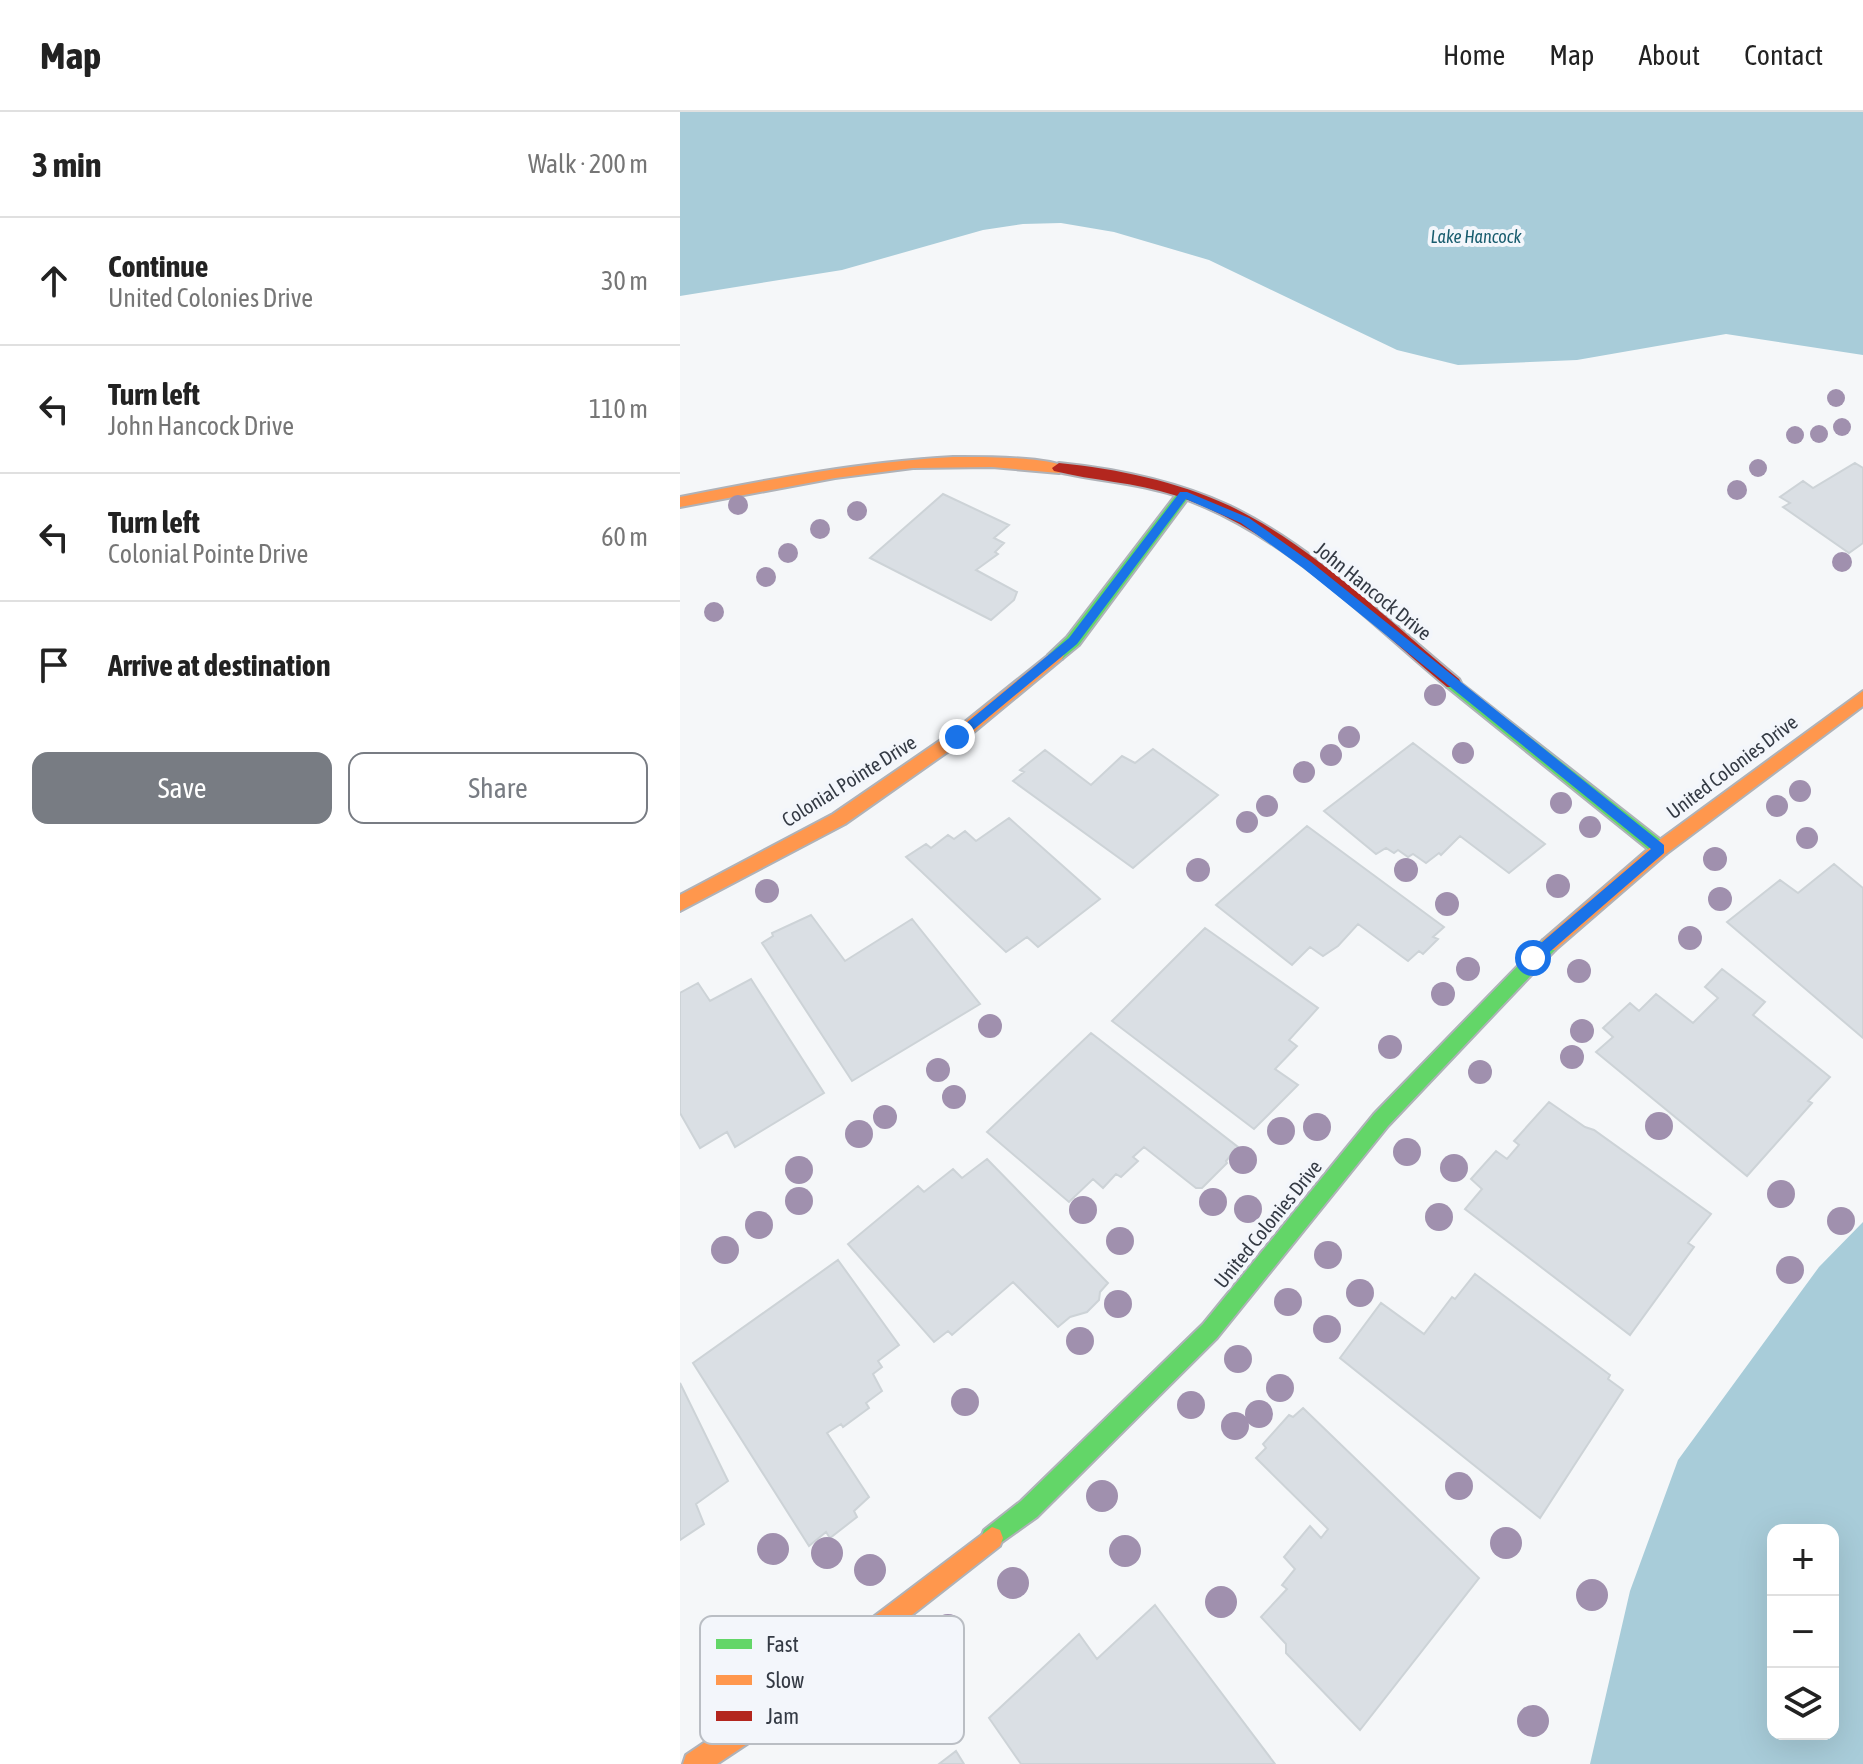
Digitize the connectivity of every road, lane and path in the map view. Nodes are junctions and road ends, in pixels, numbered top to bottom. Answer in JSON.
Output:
{"nodes":[{"id":1,"x":1184,"y":494,"type":"junction"},
{"id":2,"x":680,"y":502,"type":"edge"},
{"id":3,"x":1863,"y":697,"type":"edge"},
{"id":4,"x":1660,"y":849,"type":"junction"},
{"id":5,"x":680,"y":904,"type":"edge"},
{"id":6,"x":891,"y":1616,"type":"edge"},
{"id":7,"x":725,"y":1744,"type":"edge"},
{"id":8,"x":695,"y":1764,"type":"edge"}],
"edges":[{"from":1,"to":2,"type":"street","name":"John Hancock Drive"},
{"from":1,"to":4,"type":"street","name":"John Hancock Drive"},
{"from":1,"to":5,"type":"street","name":"Colonial Pointe Drive"},
{"from":3,"to":4,"type":"street","name":"United Colonies Drive"},
{"from":4,"to":6,"type":"street","name":"United Colonies Drive"},
{"from":7,"to":8,"type":"street","name":"United Colonies Drive"}]}
